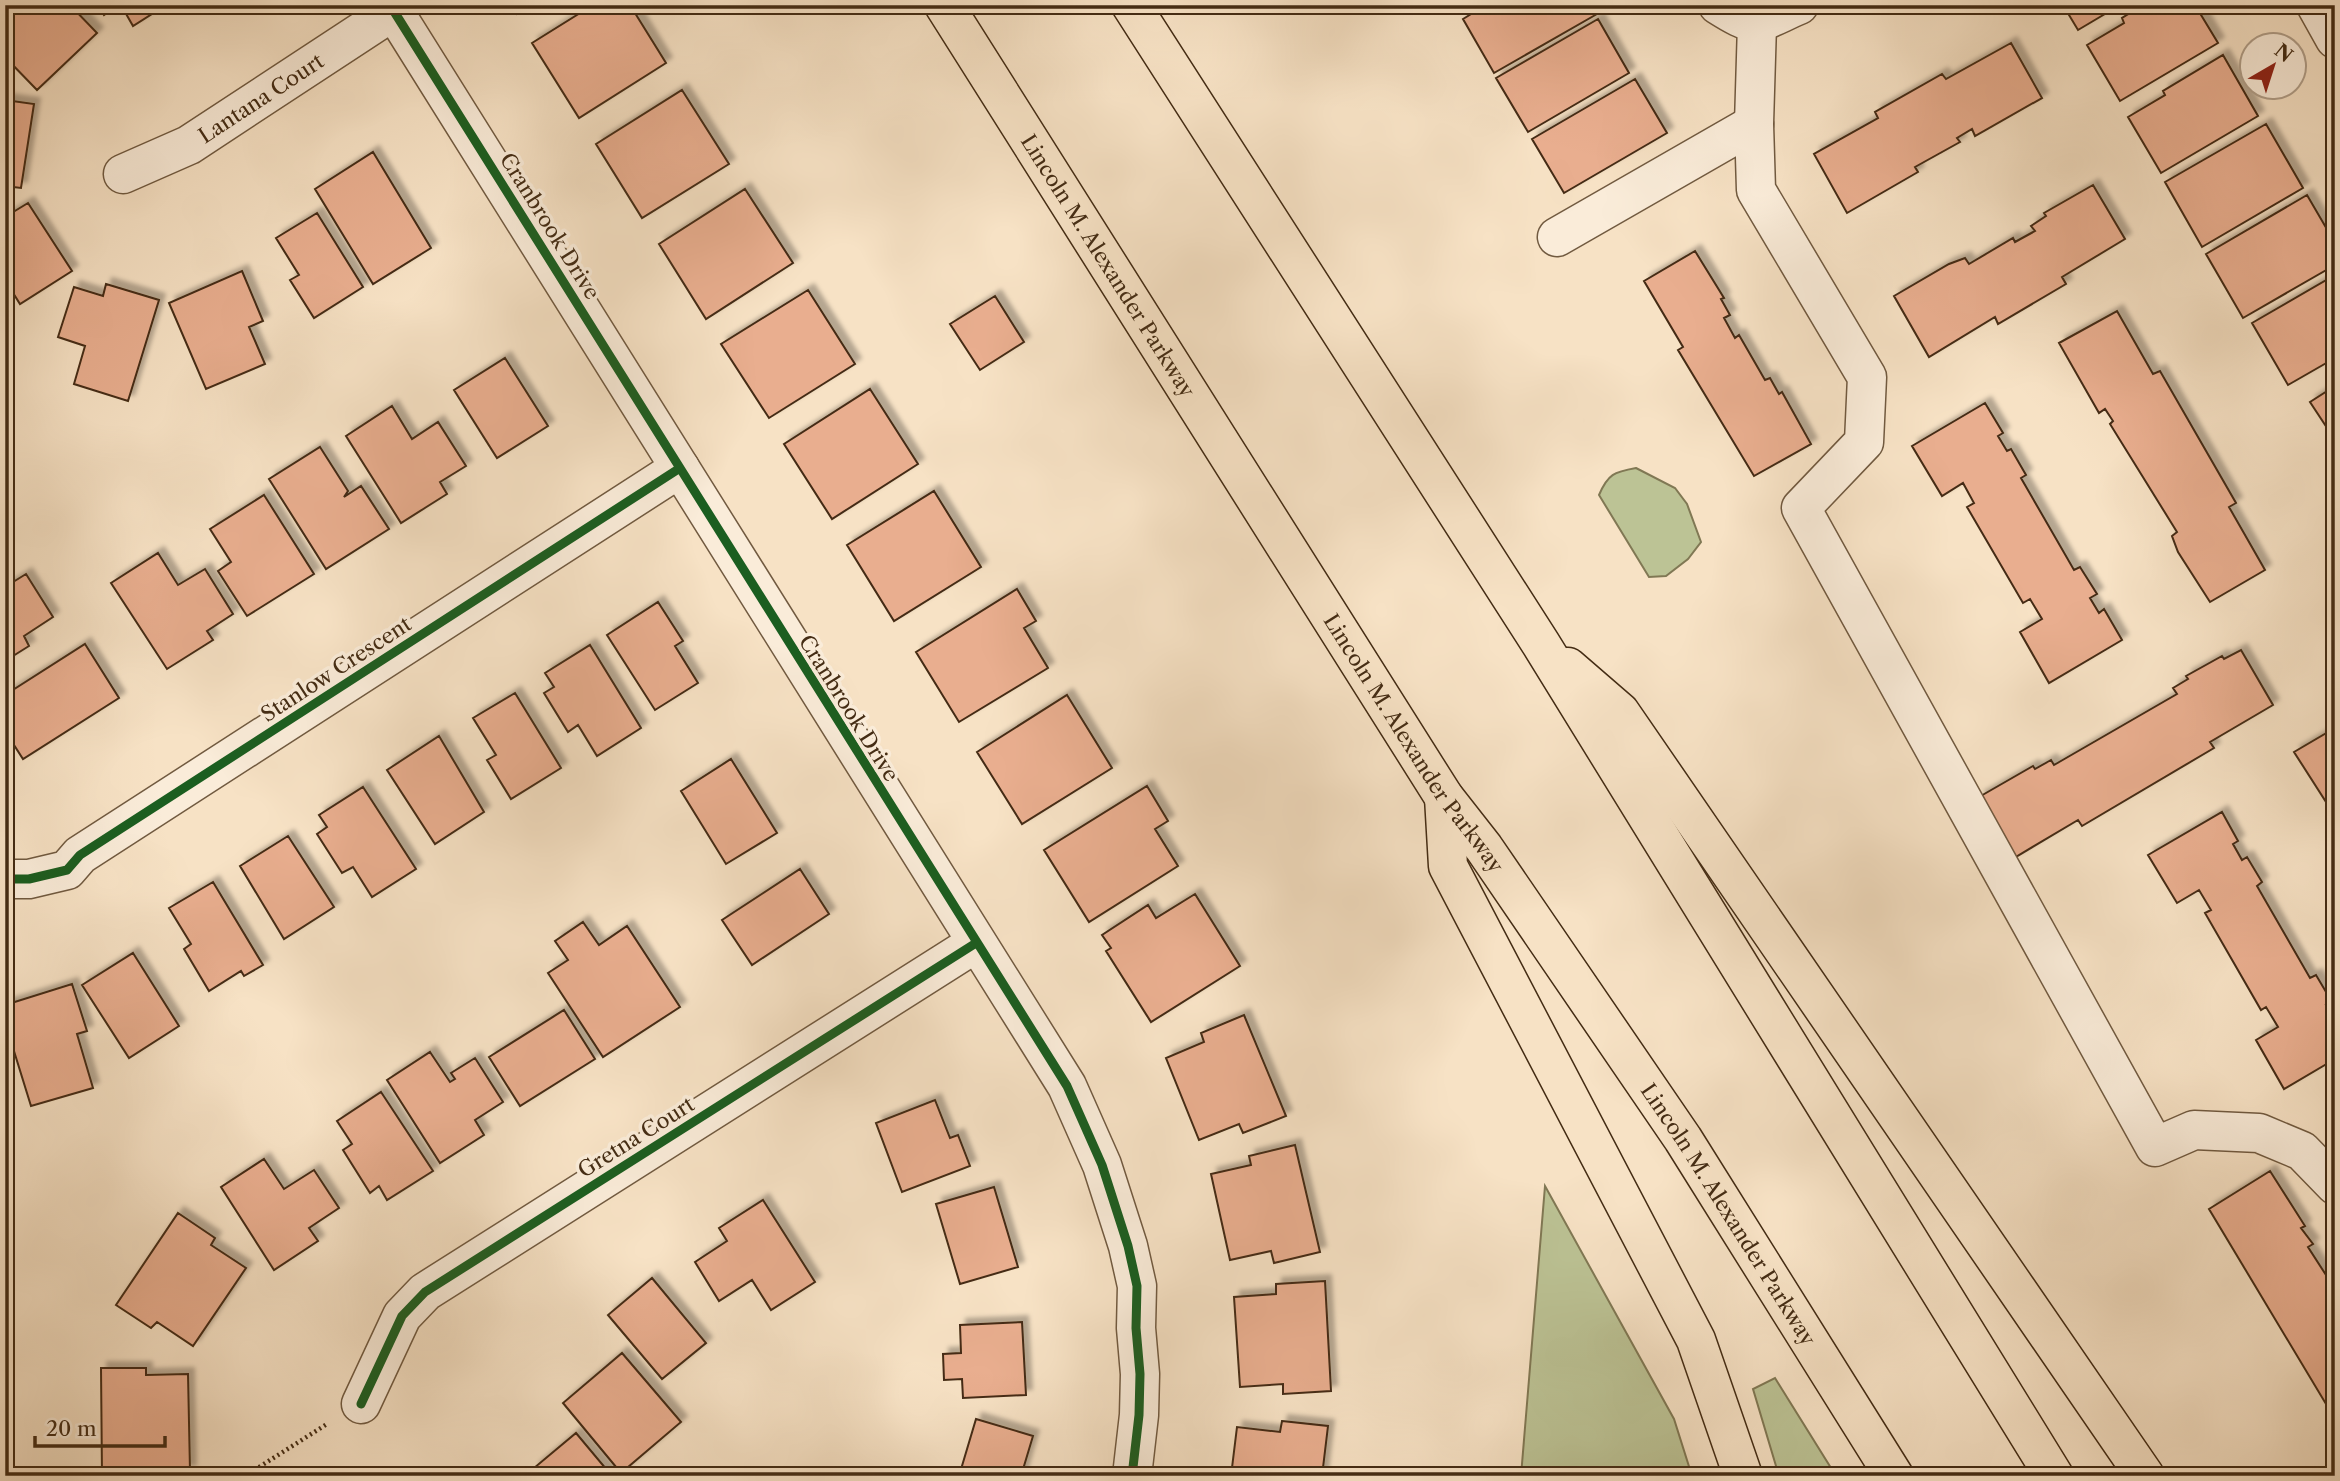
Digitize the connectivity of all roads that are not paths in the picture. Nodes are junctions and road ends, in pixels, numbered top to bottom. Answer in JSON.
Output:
{"nodes":[{"id":1,"x":944,"y":5,"type":"edge"},
{"id":2,"x":1130,"y":5,"type":"edge"},
{"id":3,"x":1718,"y":5,"type":"edge"},
{"id":4,"x":1800,"y":5,"type":"edge"},
{"id":5,"x":2315,"y":5,"type":"edge"},
{"id":6,"x":391,"y":8,"type":"edge"},
{"id":7,"x":1757,"y":24,"type":"junction"},
{"id":8,"x":2335,"y":39,"type":"edge"},
{"id":9,"x":1754,"y":124,"type":"junction"},
{"id":10,"x":123,"y":174,"type":"dead end"},
{"id":11,"x":1557,"y":237,"type":"dead end"},
{"id":12,"x":680,"y":468,"type":"junction"},
{"id":13,"x":1541,"y":644,"type":"junction"},
{"id":14,"x":1444,"y":797,"type":"junction"},
{"id":15,"x":5,"y":879,"type":"edge"},
{"id":16,"x":976,"y":943,"type":"junction"},
{"id":17,"x":2335,"y":1185,"type":"edge"},
{"id":18,"x":361,"y":1404,"type":"road end"},
{"id":19,"x":1132,"y":1476,"type":"edge"},
{"id":20,"x":1744,"y":1476,"type":"edge"},
{"id":21,"x":1894,"y":1476,"type":"edge"},
{"id":22,"x":2054,"y":1476,"type":"edge"},
{"id":23,"x":2145,"y":1476,"type":"edge"}],
"edges":[{"from":1,"to":14,"type":"highway","name":"Lincoln M. Alexander Parkway"},
{"from":2,"to":13,"type":"highway"},
{"from":3,"to":7,"type":"street"},
{"from":4,"to":7,"type":"street"},
{"from":5,"to":8,"type":"street"},
{"from":6,"to":10,"type":"street","name":"Lantana Court"},
{"from":6,"to":12,"type":"street","name":"Cranbrook Drive"},
{"from":7,"to":9,"type":"street"},
{"from":9,"to":11,"type":"street"},
{"from":9,"to":17,"type":"street"},
{"from":12,"to":15,"type":"street","name":"Stanlow Crescent"},
{"from":12,"to":16,"type":"street","name":"Cranbrook Drive"},
{"from":13,"to":22,"type":"highway"},
{"from":13,"to":23,"type":"highway"},
{"from":14,"to":20,"type":"highway"},
{"from":14,"to":21,"type":"highway","name":"Lincoln M. Alexander Parkway"},
{"from":16,"to":18,"type":"street","name":"Gretna Court"},
{"from":16,"to":19,"type":"street","name":"Cranbrook Drive"}]}
